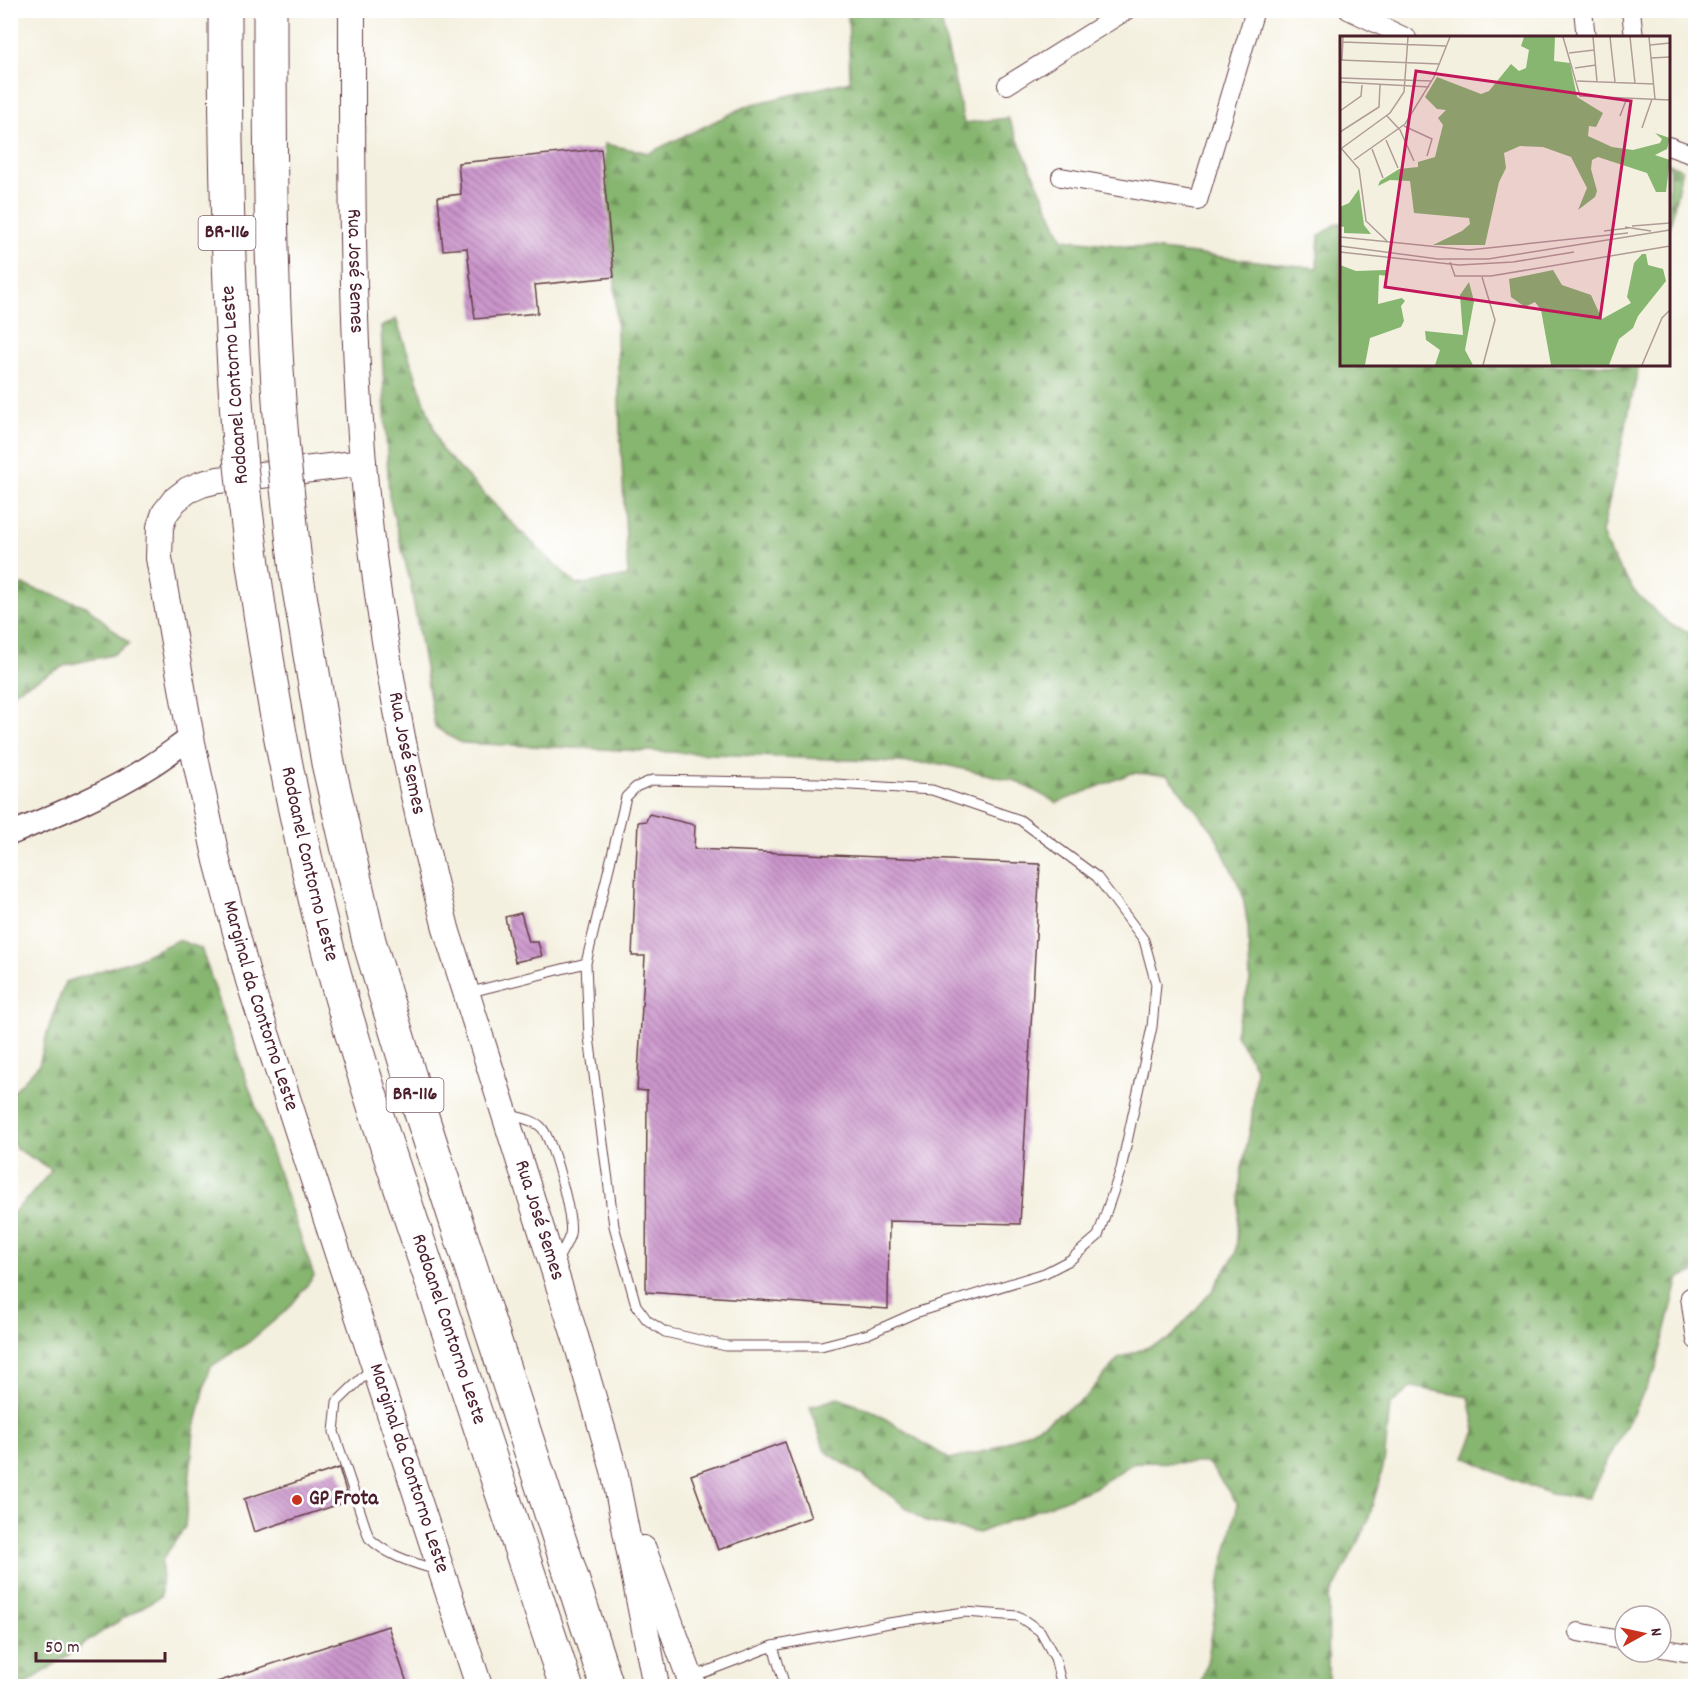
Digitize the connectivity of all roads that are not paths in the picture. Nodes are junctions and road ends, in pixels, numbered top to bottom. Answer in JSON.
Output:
{"nodes":[{"id":1,"x":225,"y":10,"type":"edge"},
{"id":2,"x":270,"y":10,"type":"edge"},
{"id":3,"x":352,"y":10,"type":"edge"},
{"id":4,"x":1127,"y":10,"type":"edge"},
{"id":5,"x":1256,"y":10,"type":"edge"},
{"id":6,"x":1348,"y":10,"type":"edge"},
{"id":7,"x":1583,"y":10,"type":"edge"},
{"id":8,"x":1631,"y":10,"type":"edge"},
{"id":9,"x":1403,"y":36,"type":"edge"},
{"id":10,"x":1586,"y":36,"type":"edge"},
{"id":11,"x":1634,"y":36,"type":"edge"},
{"id":12,"x":1007,"y":85,"type":"dead end"},
{"id":13,"x":1670,"y":148,"type":"edge"},
{"id":14,"x":1695,"y":156,"type":"edge"},
{"id":15,"x":1061,"y":177,"type":"dead end"},
{"id":16,"x":363,"y":463,"type":"junction"},
{"id":17,"x":191,"y":738,"type":"junction"},
{"id":18,"x":10,"y":834,"type":"edge"},
{"id":19,"x":586,"y":963,"type":"junction"},
{"id":20,"x":465,"y":993,"type":"junction"},
{"id":21,"x":504,"y":1113,"type":"junction"},
{"id":22,"x":553,"y":1267,"type":"junction"},
{"id":23,"x":1693,"y":1296,"type":"edge"},
{"id":24,"x":1695,"y":1340,"type":"edge"},
{"id":25,"x":375,"y":1365,"type":"junction"},
{"id":26,"x":614,"y":1470,"type":"junction"},
{"id":27,"x":442,"y":1571,"type":"junction"},
{"id":28,"x":1578,"y":1632,"type":"dead end"},
{"id":29,"x":1613,"y":1639,"type":"edge"},
{"id":30,"x":773,"y":1646,"type":"junction"},
{"id":31,"x":1673,"y":1650,"type":"edge"},
{"id":32,"x":1695,"y":1654,"type":"edge"},
{"id":33,"x":692,"y":1682,"type":"edge"},
{"id":34,"x":479,"y":1686,"type":"edge"},
{"id":35,"x":566,"y":1686,"type":"edge"},
{"id":36,"x":607,"y":1686,"type":"edge"},
{"id":37,"x":657,"y":1686,"type":"edge"},
{"id":38,"x":785,"y":1686,"type":"edge"},
{"id":39,"x":1062,"y":1686,"type":"edge"}],
"edges":[{"from":1,"to":35,"type":"highway","name":"Rodoanel Contorno Leste","number":"BR-116","bridge":true},
{"from":2,"to":36,"type":"highway","name":"Rodoanel Contorno Leste","number":"BR-116","bridge":true},
{"from":3,"to":16,"type":"main road","name":"Rua José Semes"},
{"from":4,"to":12,"type":"street"},
{"from":5,"to":15,"type":"street"},
{"from":6,"to":9,"type":"street"},
{"from":7,"to":10,"type":"street"},
{"from":8,"to":11,"type":"street"},
{"from":13,"to":14,"type":"street"},
{"from":16,"to":17,"type":"main road","name":"Marginal da Contorno Leste"},
{"from":16,"to":20,"type":"main road","name":"Rua José Semes"},
{"from":17,"to":18,"type":"street"},
{"from":17,"to":25,"type":"main road","name":"Marginal da Contorno Leste"},
{"from":19,"to":19,"type":"lane"},
{"from":19,"to":20,"type":"lane"},
{"from":20,"to":21,"type":"main road","name":"Rua José Semes"},
{"from":21,"to":22,"type":"main road","name":"Rua José Semes"},
{"from":21,"to":22,"type":"lane"},
{"from":22,"to":26,"type":"main road","name":"Rua José Semes"},
{"from":23,"to":24,"type":"street"},
{"from":25,"to":27,"type":"main road","name":"Marginal da Contorno Leste"},
{"from":25,"to":27,"type":"lane"},
{"from":26,"to":33,"type":"main road","name":"Rua José Semes"},
{"from":26,"to":37,"type":"main road","name":"Rua José Semes"},
{"from":27,"to":34,"type":"main road","name":"Marginal da Contorno Leste"},
{"from":28,"to":29,"type":"street"},
{"from":30,"to":33,"type":"lane"},
{"from":30,"to":38,"type":"lane"},
{"from":30,"to":39,"type":"lane"},
{"from":31,"to":32,"type":"street"}]}
